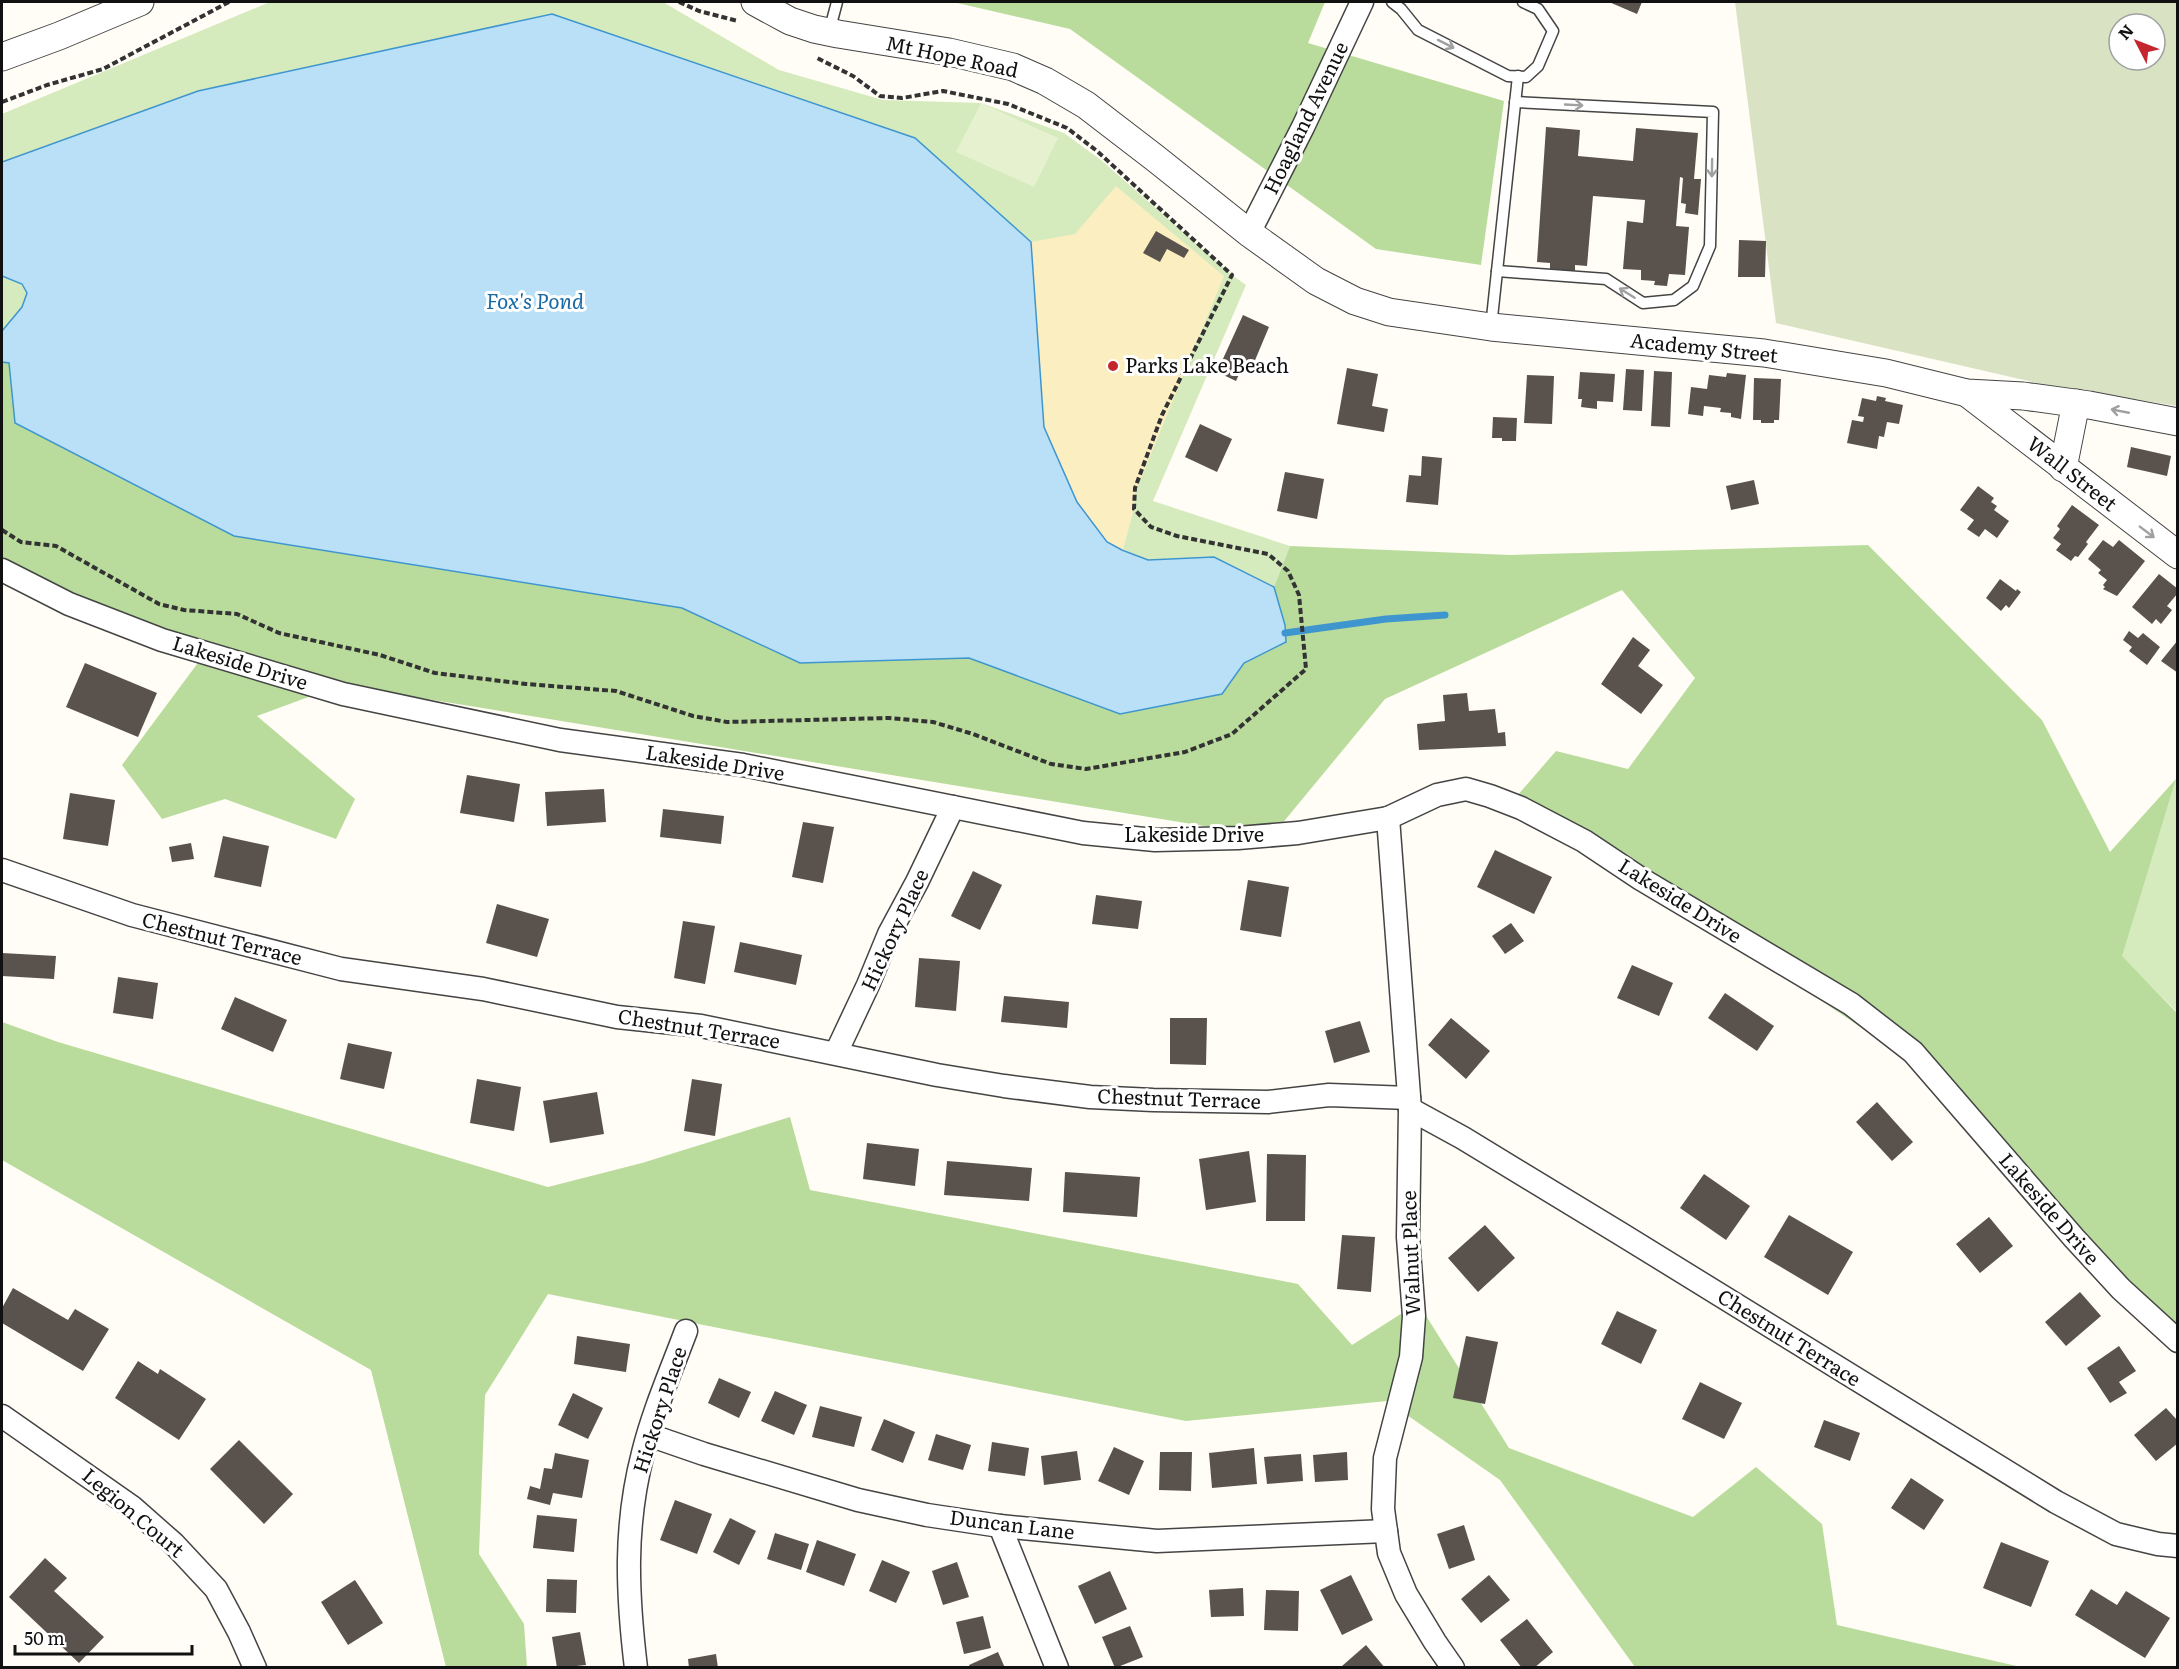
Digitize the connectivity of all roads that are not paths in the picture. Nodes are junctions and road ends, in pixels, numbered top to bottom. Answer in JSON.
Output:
{"nodes":[{"id":1,"x":140,"y":2,"type":"edge"},
{"id":2,"x":837,"y":2,"type":"edge"},
{"id":3,"x":1362,"y":2,"type":"edge"},
{"id":4,"x":1392,"y":2,"type":"edge"},
{"id":5,"x":1523,"y":2,"type":"edge"},
{"id":6,"x":1403,"y":5,"type":"edge"},
{"id":7,"x":747,"y":11,"type":"edge"},
{"id":8,"x":829,"y":32,"type":"junction"},
{"id":9,"x":2,"y":57,"type":"edge"},
{"id":10,"x":1518,"y":76,"type":"junction"},
{"id":11,"x":1515,"y":102,"type":"junction"},
{"id":12,"x":1248,"y":233,"type":"junction"},
{"id":13,"x":1497,"y":271,"type":"junction"},
{"id":14,"x":1491,"y":327,"type":"junction"},
{"id":15,"x":1967,"y":393,"type":"junction"},
{"id":16,"x":2076,"y":403,"type":"junction"},
{"id":17,"x":2178,"y":422,"type":"edge"},
{"id":18,"x":2063,"y":468,"type":"junction"},
{"id":19,"x":2178,"y":555,"type":"edge"},
{"id":20,"x":2,"y":570,"type":"edge"},
{"id":21,"x":953,"y":807,"type":"junction"},
{"id":22,"x":1389,"y":818,"type":"junction"},
{"id":23,"x":2,"y":870,"type":"edge"},
{"id":24,"x":836,"y":1053,"type":"junction"},
{"id":25,"x":1410,"y":1103,"type":"junction"},
{"id":26,"x":686,"y":1331,"type":"dead end"},
{"id":27,"x":2178,"y":1341,"type":"edge"},
{"id":28,"x":2,"y":1416,"type":"edge"},
{"id":29,"x":649,"y":1435,"type":"junction"},
{"id":30,"x":1000,"y":1526,"type":"junction"},
{"id":31,"x":1386,"y":1531,"type":"junction"},
{"id":32,"x":2178,"y":1546,"type":"edge"},
{"id":33,"x":255,"y":1668,"type":"edge"},
{"id":34,"x":636,"y":1668,"type":"edge"},
{"id":35,"x":1057,"y":1668,"type":"edge"},
{"id":36,"x":1453,"y":1668,"type":"edge"}],
"edges":[{"from":1,"to":9,"type":"street"},
{"from":2,"to":8,"type":"lane"},
{"from":3,"to":12,"type":"street","name":"Hoagland Avenue"},
{"from":4,"to":6,"type":"lane"},
{"from":5,"to":10,"type":"lane"},
{"from":6,"to":10,"type":"lane","one_way":true},
{"from":7,"to":8,"type":"street","name":"Mt Hope Road"},
{"from":8,"to":12,"type":"street","name":"Mt Hope Road"},
{"from":10,"to":11,"type":"lane"},
{"from":11,"to":13,"type":"lane"},
{"from":11,"to":13,"type":"lane","one_way":true},
{"from":12,"to":14,"type":"street","name":"Academy Street"},
{"from":13,"to":14,"type":"lane"},
{"from":14,"to":15,"type":"street","name":"Academy Street"},
{"from":15,"to":16,"type":"street","name":"Academy Street"},
{"from":15,"to":18,"type":"street","name":"Wall Street"},
{"from":17,"to":16,"type":"street","name":"Academy Street","one_way":true},
{"from":16,"to":18,"type":"street"},
{"from":18,"to":19,"type":"street","name":"Wall Street","one_way":true},
{"from":20,"to":21,"type":"street","name":"Lakeside Drive"},
{"from":21,"to":22,"type":"street","name":"Lakeside Drive"},
{"from":21,"to":24,"type":"street","name":"Hickory Place"},
{"from":22,"to":25,"type":"street","name":"Walnut Place"},
{"from":22,"to":27,"type":"street","name":"Lakeside Drive"},
{"from":23,"to":24,"type":"street","name":"Chestnut Terrace"},
{"from":24,"to":25,"type":"street","name":"Chestnut Terrace"},
{"from":25,"to":31,"type":"street","name":"Walnut Place"},
{"from":25,"to":32,"type":"street","name":"Chestnut Terrace"},
{"from":26,"to":29,"type":"street","name":"Hickory Place"},
{"from":28,"to":33,"type":"street","name":"Legion Court"},
{"from":29,"to":30,"type":"street","name":"Duncan Lane"},
{"from":29,"to":34,"type":"street","name":"Hickory Place"},
{"from":30,"to":31,"type":"street","name":"Duncan Lane"},
{"from":30,"to":35,"type":"street"},
{"from":31,"to":36,"type":"street","name":"Walnut Place"}]}
